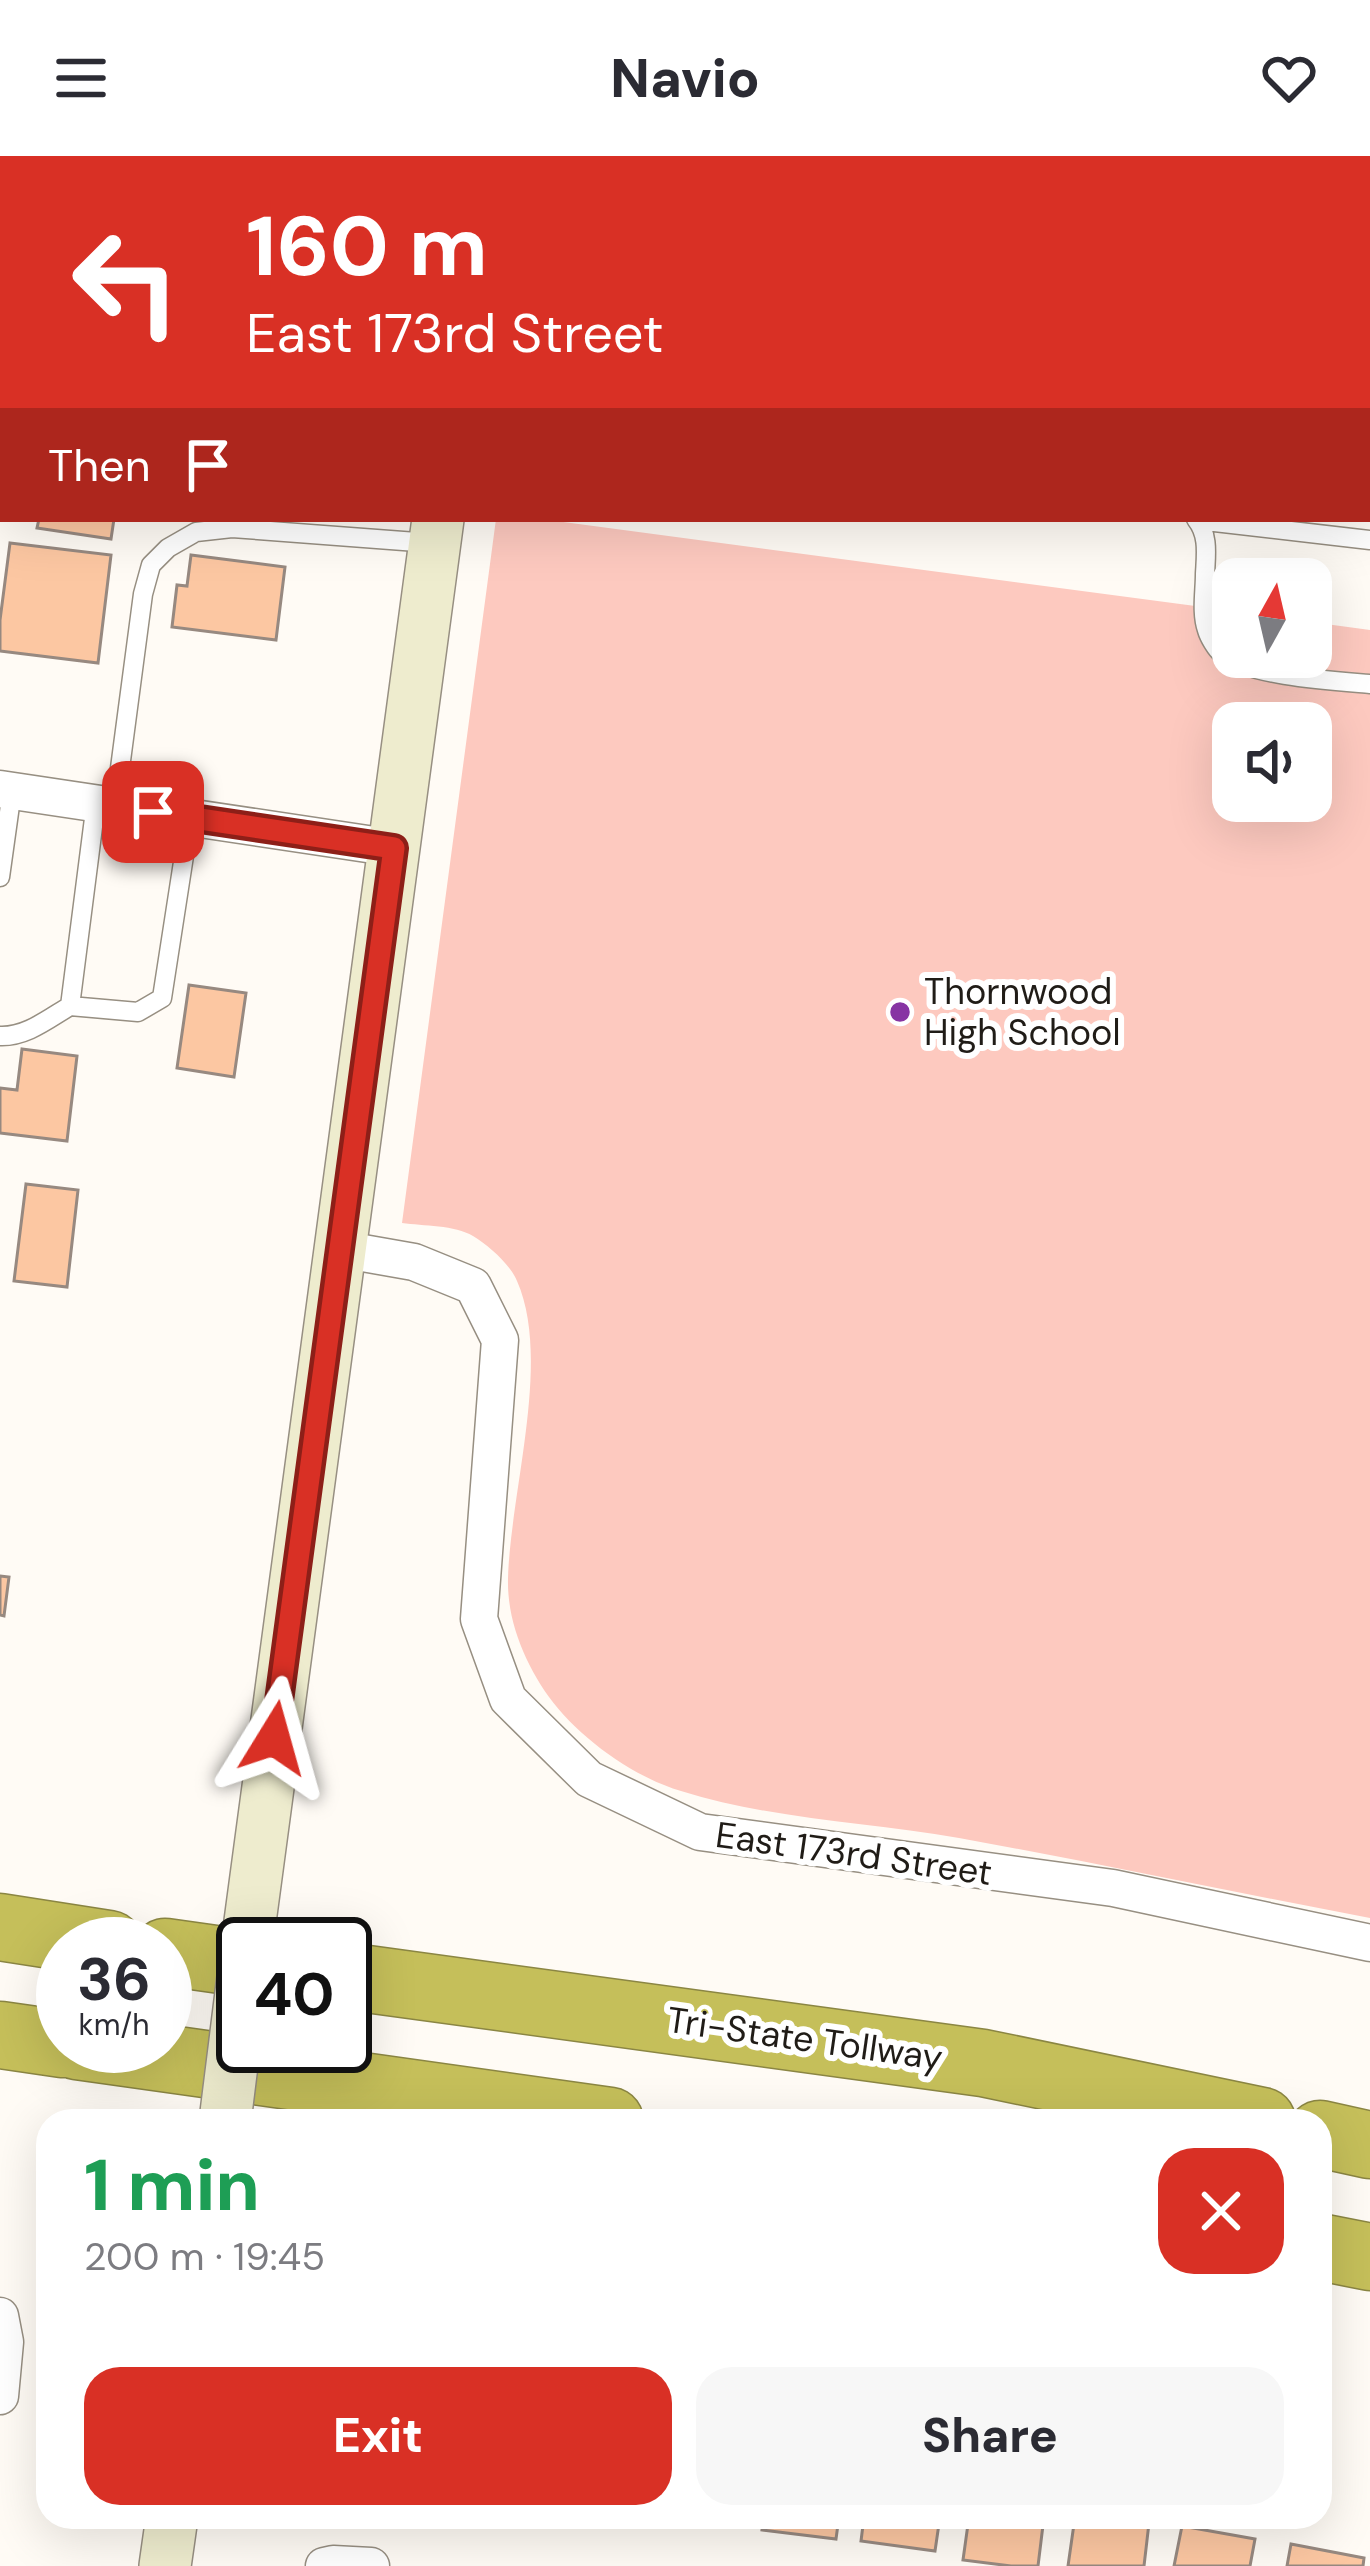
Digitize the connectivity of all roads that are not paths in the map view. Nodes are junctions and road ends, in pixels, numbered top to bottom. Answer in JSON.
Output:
{"nodes":[{"id":1,"x":1198,"y":522,"type":"edge"},
{"id":2,"x":1214,"y":522,"type":"edge"},
{"id":3,"x":437,"y":531,"type":"edge"},
{"id":4,"x":1370,"y":540,"type":"edge"},
{"id":5,"x":1370,"y":684,"type":"edge"},
{"id":6,"x":6,"y":790,"type":"edge"},
{"id":7,"x":106,"y":805,"type":"junction"},
{"id":8,"x":190,"y":817,"type":"junction"},
{"id":9,"x":394,"y":848,"type":"junction"},
{"id":10,"x":0,"y":877,"type":"edge"},
{"id":11,"x":70,"y":1006,"type":"junction"},
{"id":12,"x":0,"y":1036,"type":"edge"},
{"id":13,"x":340,"y":1249,"type":"junction"},
{"id":14,"x":250,"y":1917,"type":"edge"},
{"id":15,"x":0,"y":1927,"type":"edge"},
{"id":16,"x":36,"y":1933,"type":"edge"},
{"id":17,"x":1370,"y":1943,"type":"edge"},
{"id":18,"x":372,"y":1980,"type":"edge"},
{"id":19,"x":0,"y":2035,"type":"edge"},
{"id":20,"x":36,"y":2040,"type":"edge"},
{"id":21,"x":192,"y":2062,"type":"edge"},
{"id":22,"x":231,"y":2073,"type":"edge"},
{"id":23,"x":227,"y":2109,"type":"edge"},
{"id":24,"x":525,"y":2109,"type":"edge"},
{"id":25,"x":1204,"y":2109,"type":"edge"},
{"id":26,"x":1332,"y":2137,"type":"edge"},
{"id":27,"x":1370,"y":2145,"type":"edge"},
{"id":28,"x":1332,"y":2250,"type":"edge"},
{"id":29,"x":1370,"y":2258,"type":"edge"},
{"id":30,"x":0,"y":2316,"type":"edge"},
{"id":31,"x":0,"y":2396,"type":"edge"},
{"id":32,"x":171,"y":2529,"type":"edge"},
{"id":33,"x":166,"y":2566,"type":"edge"},
{"id":34,"x":323,"y":2566,"type":"edge"},
{"id":35,"x":371,"y":2566,"type":"edge"}],
"edges":[{"from":1,"to":5,"type":"lane"},
{"from":2,"to":4,"type":"lane"},
{"from":3,"to":7,"type":"lane"},
{"from":3,"to":9,"type":"street"},
{"from":6,"to":7,"type":"street"},
{"from":6,"to":10,"type":"lane"},
{"from":7,"to":8,"type":"street"},
{"from":7,"to":11,"type":"lane"},
{"from":8,"to":9,"type":"street"},
{"from":8,"to":11,"type":"lane"},
{"from":9,"to":13,"type":"street"},
{"from":11,"to":12,"type":"lane"},
{"from":13,"to":14,"type":"street"},
{"from":13,"to":17,"type":"street","name":"East 173rd Street"},
{"from":15,"to":16,"type":"highway"},
{"from":18,"to":25,"type":"highway","name":"Tri-State Tollway"},
{"from":19,"to":20,"type":"highway"},
{"from":21,"to":24,"type":"highway"},
{"from":22,"to":23,"type":"street","bridge":true},
{"from":26,"to":27,"type":"highway"},
{"from":28,"to":29,"type":"highway"},
{"from":30,"to":31,"type":"street"},
{"from":32,"to":33,"type":"street"},
{"from":34,"to":35,"type":"street"}]}
